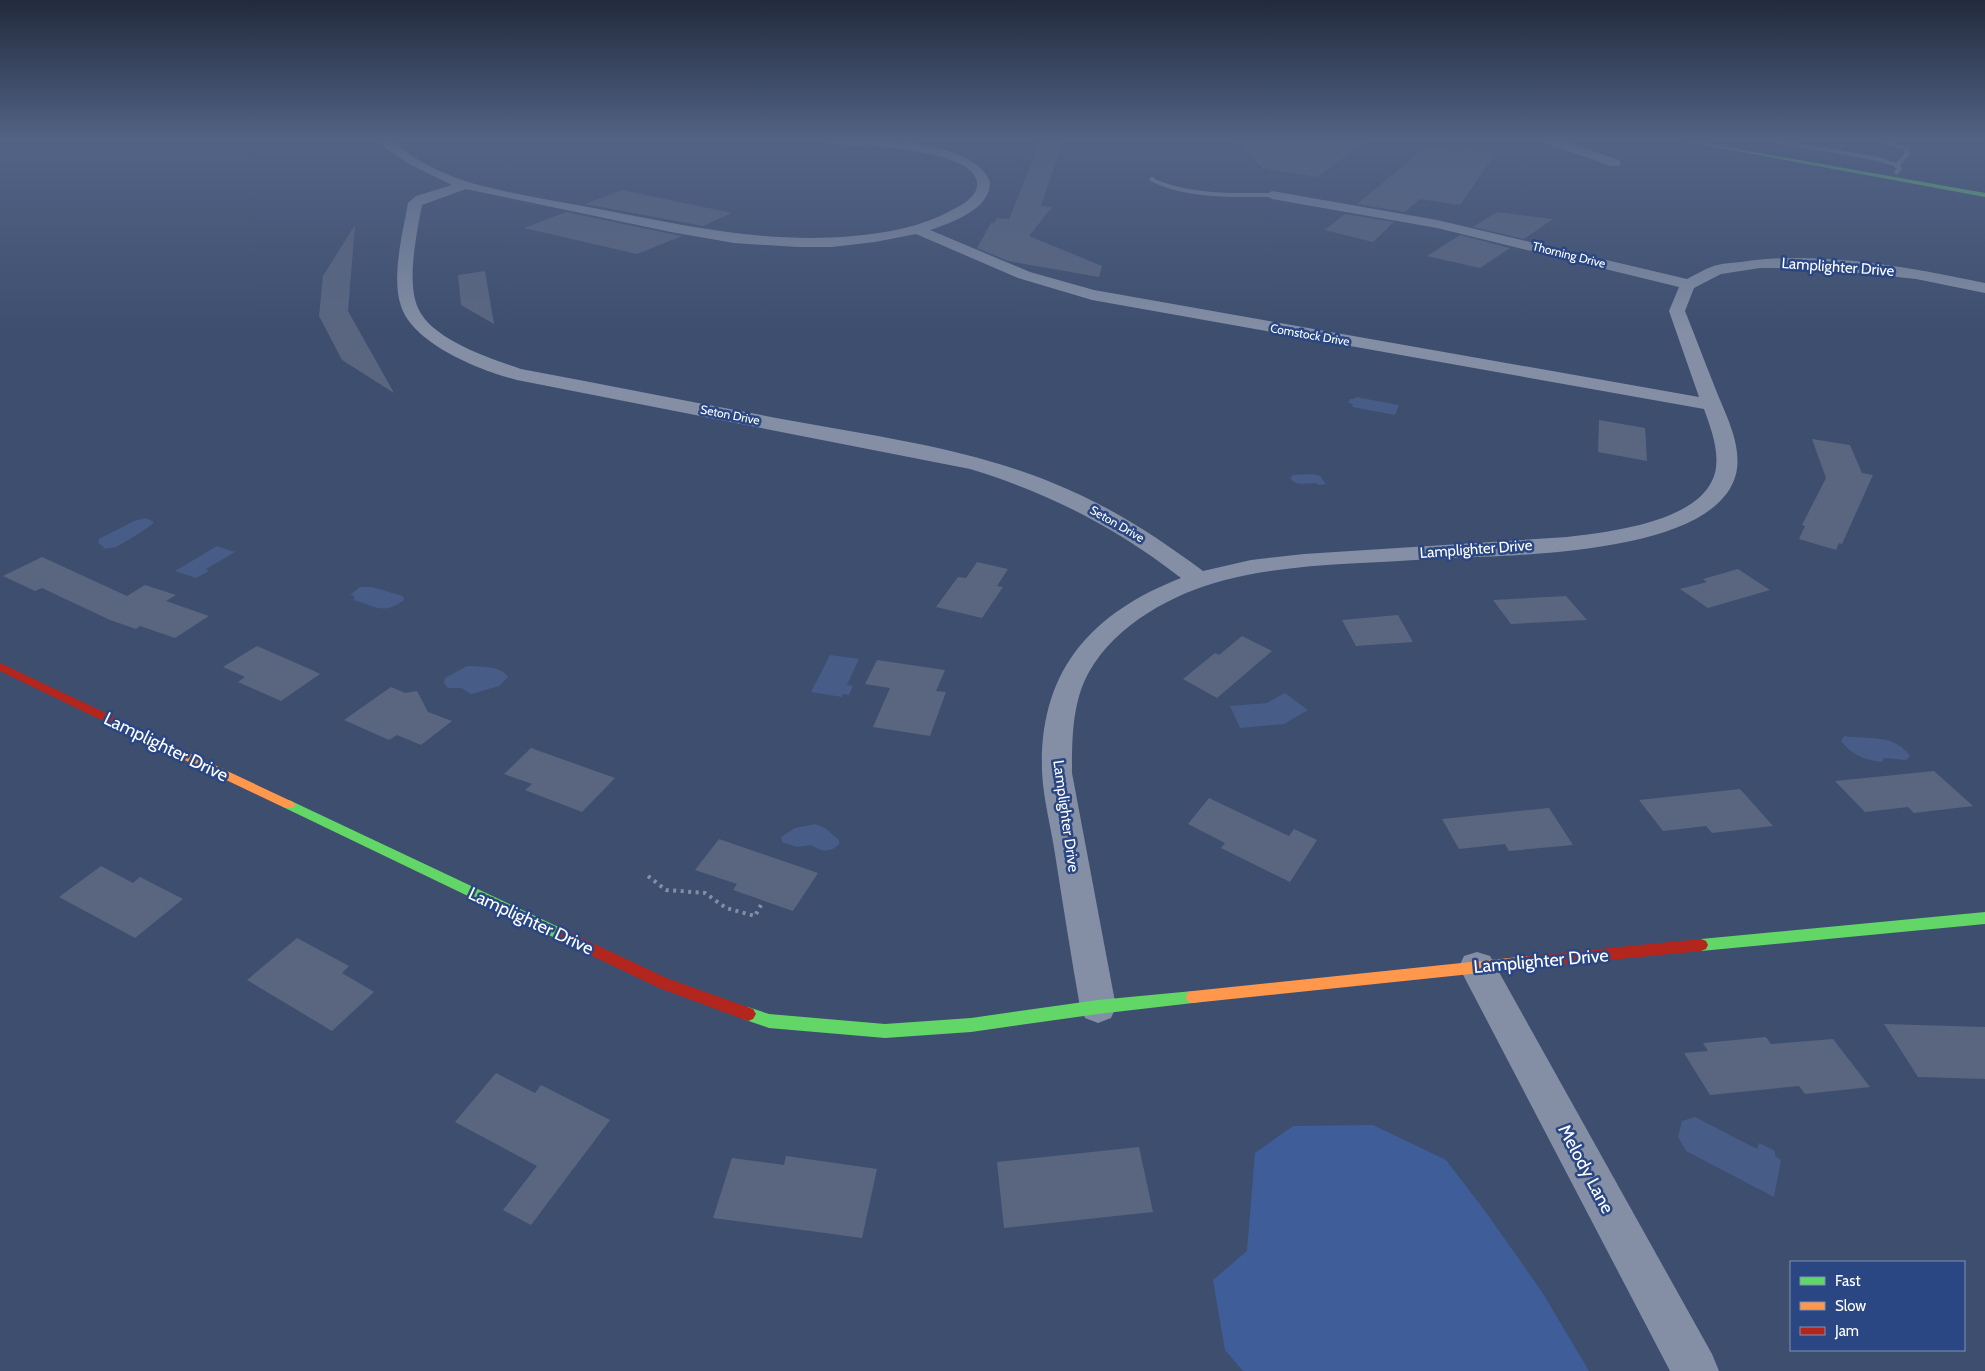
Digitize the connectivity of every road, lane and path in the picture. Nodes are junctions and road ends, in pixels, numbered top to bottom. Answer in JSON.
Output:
{"nodes":[{"id":1,"x":416,"y":204,"type":"edge"},
{"id":2,"x":555,"y":204,"type":"edge"},
{"id":3,"x":971,"y":204,"type":"edge"},
{"id":4,"x":1327,"y":204,"type":"edge"},
{"id":5,"x":918,"y":230,"type":"junction"},
{"id":6,"x":1688,"y":284,"type":"junction"},
{"id":7,"x":1985,"y":288,"type":"edge"},
{"id":8,"x":1713,"y":405,"type":"junction"},
{"id":9,"x":1199,"y":580,"type":"junction"},
{"id":10,"x":0,"y":668,"type":"edge"},
{"id":11,"x":648,"y":876,"type":"dead end"},
{"id":12,"x":761,"y":905,"type":"dead end"},
{"id":13,"x":1985,"y":918,"type":"edge"},
{"id":14,"x":1477,"y":967,"type":"junction"},
{"id":15,"x":1098,"y":1007,"type":"junction"},
{"id":16,"x":1695,"y":1371,"type":"edge"}],
"edges":[{"from":1,"to":9,"type":"street","name":"Seton Drive"},
{"from":2,"to":5,"type":"street"},
{"from":3,"to":5,"type":"street"},
{"from":4,"to":6,"type":"street","name":"Thorning Drive"},
{"from":5,"to":8,"type":"street","name":"Comstock Drive"},
{"from":6,"to":7,"type":"street","name":"Lamplighter Drive"},
{"from":6,"to":8,"type":"street","name":"Lamplighter Drive"},
{"from":8,"to":9,"type":"street","name":"Lamplighter Drive"},
{"from":9,"to":15,"type":"street","name":"Lamplighter Drive"},
{"from":10,"to":15,"type":"main road","name":"Lamplighter Drive"},
{"from":11,"to":12,"type":"path"},
{"from":13,"to":14,"type":"main road","name":"Lamplighter Drive"},
{"from":14,"to":15,"type":"main road","name":"Lamplighter Drive"},
{"from":14,"to":16,"type":"street","name":"Melody Lane"}]}
